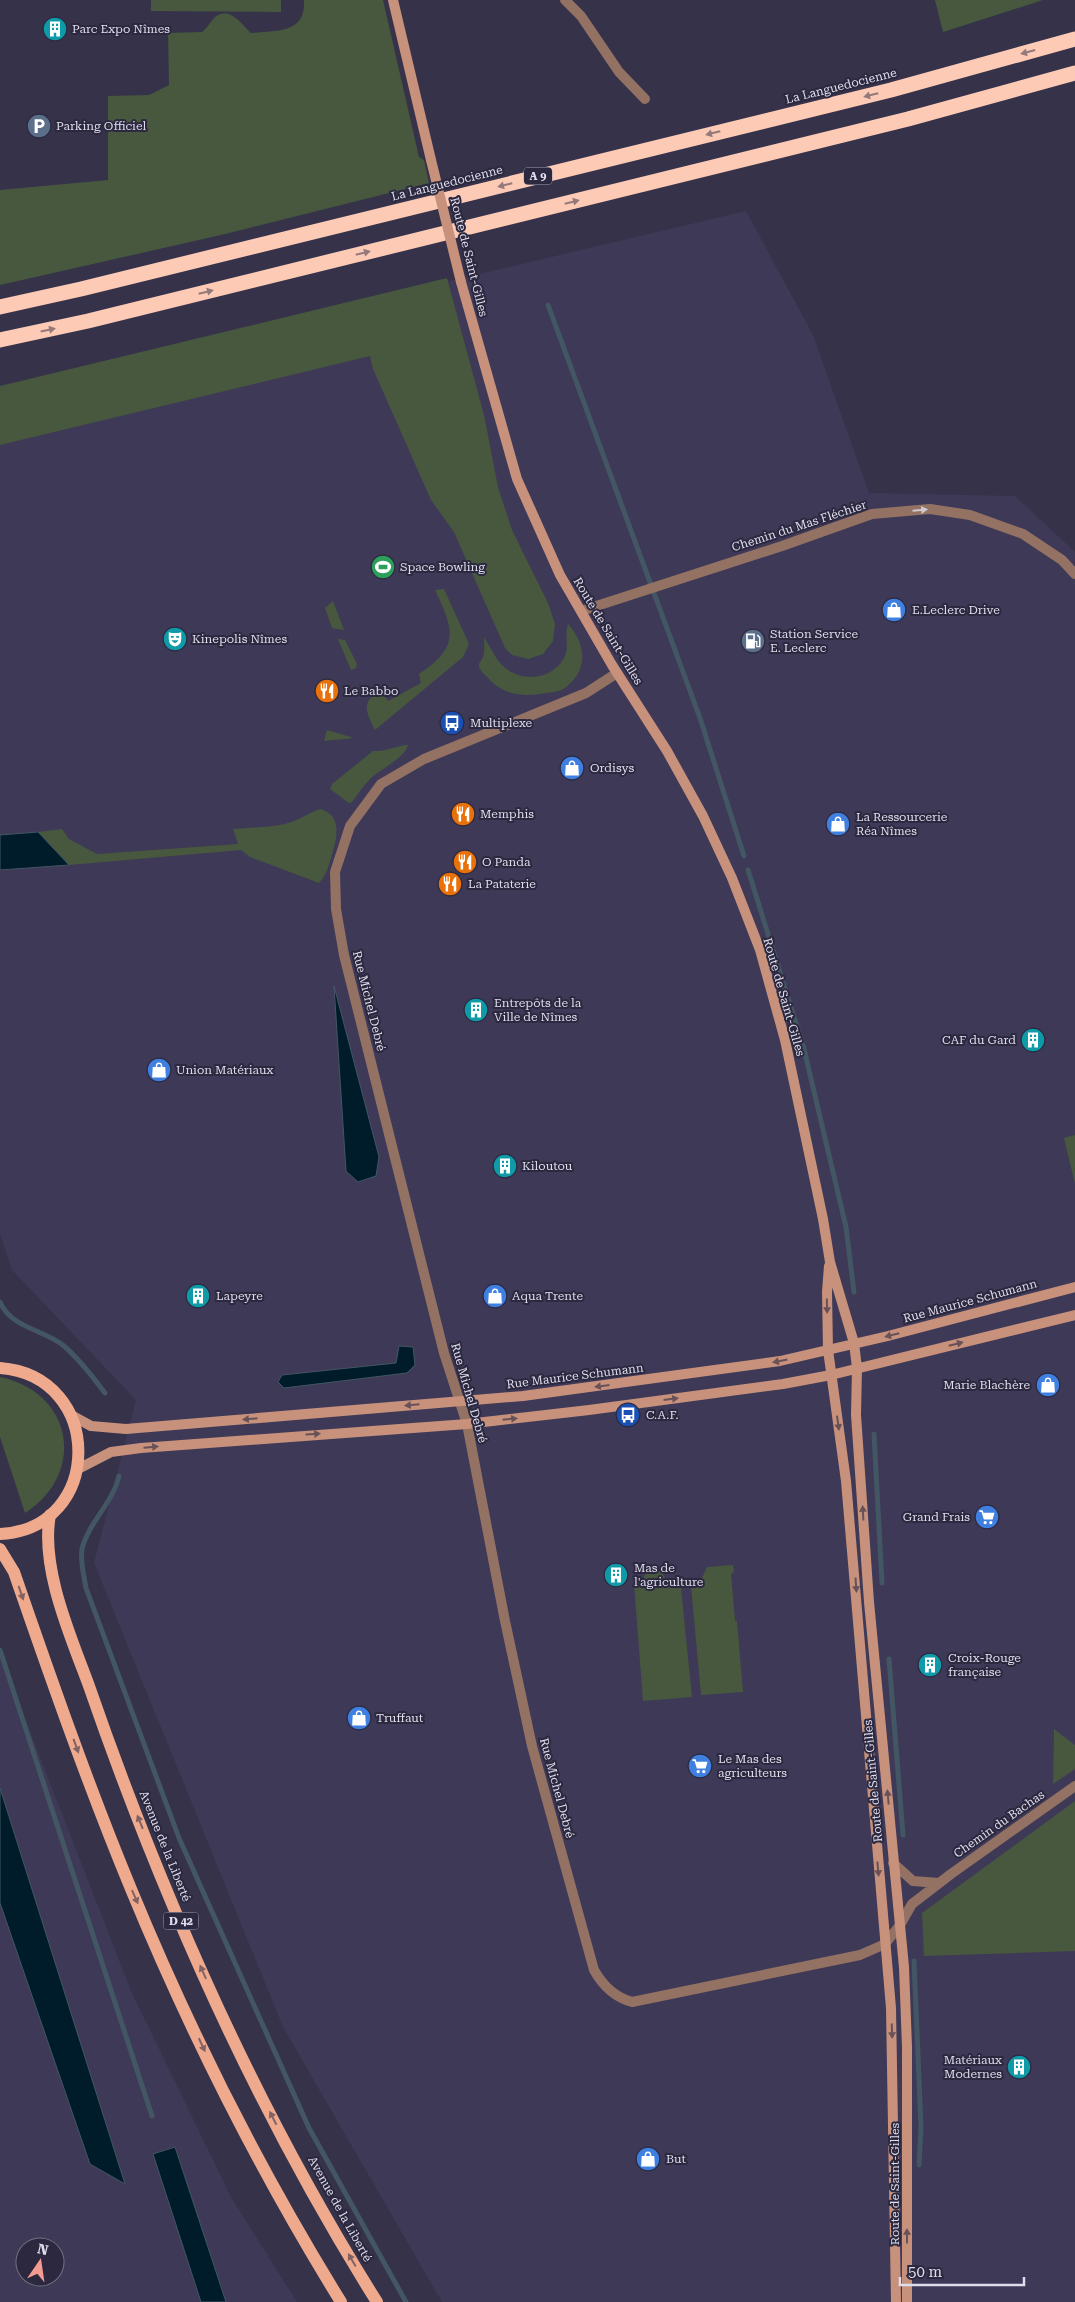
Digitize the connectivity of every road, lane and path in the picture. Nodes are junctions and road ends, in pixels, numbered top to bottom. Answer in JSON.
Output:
{"nodes":[{"id":1,"x":393,"y":0,"type":"edge"},
{"id":2,"x":565,"y":0,"type":"edge"},
{"id":3,"x":1075,"y":39,"type":"edge"},
{"id":4,"x":1075,"y":74,"type":"edge"},
{"id":5,"x":645,"y":99,"type":"dead end"},
{"id":6,"x":0,"y":307,"type":"edge"},
{"id":7,"x":0,"y":340,"type":"edge"},
{"id":8,"x":1075,"y":574,"type":"edge"},
{"id":9,"x":580,"y":611,"type":"junction"},
{"id":10,"x":617,"y":672,"type":"junction"},
{"id":11,"x":830,"y":1262,"type":"junction"},
{"id":12,"x":1075,"y":1287,"type":"edge"},
{"id":13,"x":1075,"y":1315,"type":"edge"},
{"id":14,"x":854,"y":1343,"type":"junction"},
{"id":15,"x":828,"y":1350,"type":"junction"},
{"id":16,"x":1,"y":1367,"type":"edge"},
{"id":17,"x":858,"y":1368,"type":"junction"},
{"id":18,"x":831,"y":1375,"type":"junction"},
{"id":19,"x":460,"y":1402,"type":"junction"},
{"id":20,"x":71,"y":1415,"type":"junction"},
{"id":21,"x":467,"y":1424,"type":"junction"},
{"id":22,"x":78,"y":1469,"type":"junction"},
{"id":23,"x":50,"y":1515,"type":"junction"},
{"id":24,"x":0,"y":1534,"type":"edge"},
{"id":25,"x":0,"y":1549,"type":"edge"},
{"id":26,"x":1075,"y":1786,"type":"edge"},
{"id":27,"x":893,"y":1863,"type":"junction"},
{"id":28,"x":939,"y":1883,"type":"junction"},
{"id":29,"x":900,"y":1925,"type":"junction"},
{"id":30,"x":884,"y":1944,"type":"junction"},
{"id":31,"x":341,"y":2302,"type":"edge"},
{"id":32,"x":378,"y":2302,"type":"edge"},
{"id":33,"x":896,"y":2302,"type":"edge"},
{"id":34,"x":908,"y":2302,"type":"edge"}],
"edges":[{"from":1,"to":9,"type":"main road","name":"Route de Saint-Gilles","bridge":true},
{"from":2,"to":5,"type":"street"},
{"from":3,"to":6,"type":"highway","name":"La Languedocienne","number":"A 9","one_way":true},
{"from":7,"to":4,"type":"highway","one_way":true},
{"from":9,"to":8,"type":"street","name":"Chemin du Mas Fléchier","one_way":true},
{"from":9,"to":10,"type":"main road","name":"Route de Saint-Gilles"},
{"from":10,"to":11,"type":"main road","name":"Route de Saint-Gilles"},
{"from":10,"to":19,"type":"street","name":"Rue Michel Debré"},
{"from":11,"to":14,"type":"main road","name":"Route de Saint-Gilles"},
{"from":11,"to":15,"type":"main road","name":"Route de Saint-Gilles","one_way":true},
{"from":12,"to":14,"type":"main road","name":"Rue Maurice Schumann","one_way":true},
{"from":17,"to":13,"type":"main road","one_way":true},
{"from":14,"to":15,"type":"main road","name":"Rue Maurice Schumann"},
{"from":14,"to":17,"type":"main road","name":"Route de Saint-Gilles"},
{"from":15,"to":18,"type":"main road","name":"Route de Saint-Gilles"},
{"from":15,"to":19,"type":"main road","name":"Rue Maurice Schumann","one_way":true},
{"from":16,"to":20,"type":"main road"},
{"from":17,"to":18,"type":"main road"},
{"from":27,"to":17,"type":"main road","name":"Route de Saint-Gilles","one_way":true},
{"from":21,"to":18,"type":"main road","one_way":true},
{"from":18,"to":30,"type":"main road","name":"Route de Saint-Gilles","one_way":true},
{"from":19,"to":20,"type":"main road","name":"Rue Maurice Schumann","one_way":true},
{"from":19,"to":21,"type":"street","name":"Rue Michel Debré"},
{"from":20,"to":22,"type":"main road"},
{"from":22,"to":21,"type":"main road","one_way":true},
{"from":21,"to":30,"type":"street","name":"Rue Michel Debré"},
{"from":22,"to":23,"type":"main road"},
{"from":23,"to":24,"type":"main road"},
{"from":32,"to":23,"type":"main road","name":"Avenue de la Liberté","number":"D 42","one_way":true},
{"from":25,"to":31,"type":"main road","number":"D 42","one_way":true},
{"from":26,"to":28,"type":"street","name":"Chemin du Bachas"},
{"from":27,"to":28,"type":"street"},
{"from":27,"to":29,"type":"main road","name":"Route de Saint-Gilles"},
{"from":28,"to":29,"type":"street","name":"Chemin du Bachas"},
{"from":29,"to":30,"type":"street","name":"Chemin du Bachas"},
{"from":34,"to":29,"type":"main road","name":"Route de Saint-Gilles","one_way":true},
{"from":30,"to":33,"type":"main road","name":"Route de Saint-Gilles","one_way":true}]}
